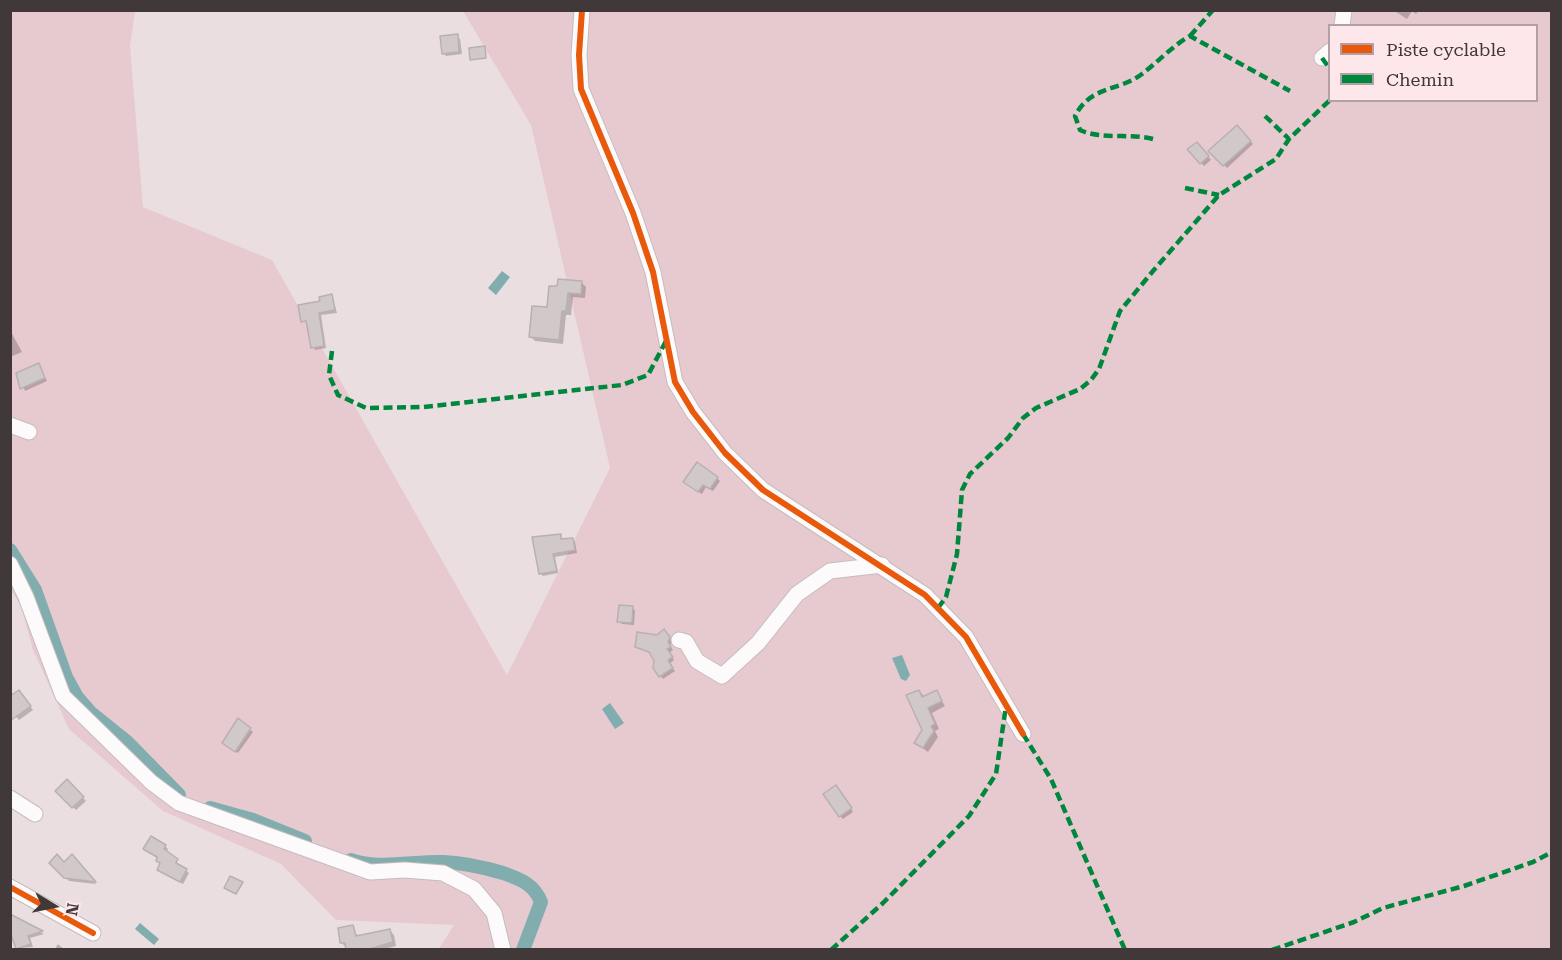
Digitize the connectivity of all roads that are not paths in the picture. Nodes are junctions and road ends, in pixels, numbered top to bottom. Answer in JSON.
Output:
{"nodes":[{"id":1,"x":582,"y":10,"type":"edge"},
{"id":2,"x":10,"y":425,"type":"edge"},
{"id":3,"x":29,"y":432,"type":"dead end"},
{"id":4,"x":10,"y":564,"type":"edge"},
{"id":5,"x":882,"y":565,"type":"junction"},
{"id":6,"x":679,"y":640,"type":"dead end"},
{"id":7,"x":1023,"y":734,"type":"dead end"},
{"id":8,"x":10,"y":798,"type":"edge"},
{"id":9,"x":35,"y":814,"type":"dead end"},
{"id":10,"x":10,"y":887,"type":"edge"},
{"id":11,"x":93,"y":933,"type":"dead end"},
{"id":12,"x":503,"y":950,"type":"edge"}],
"edges":[{"from":1,"to":5,"type":"street"},
{"from":2,"to":3,"type":"street"},
{"from":4,"to":12,"type":"street"},
{"from":5,"to":6,"type":"street"},
{"from":5,"to":7,"type":"street"},
{"from":8,"to":9,"type":"street"},
{"from":10,"to":11,"type":"street"}]}
